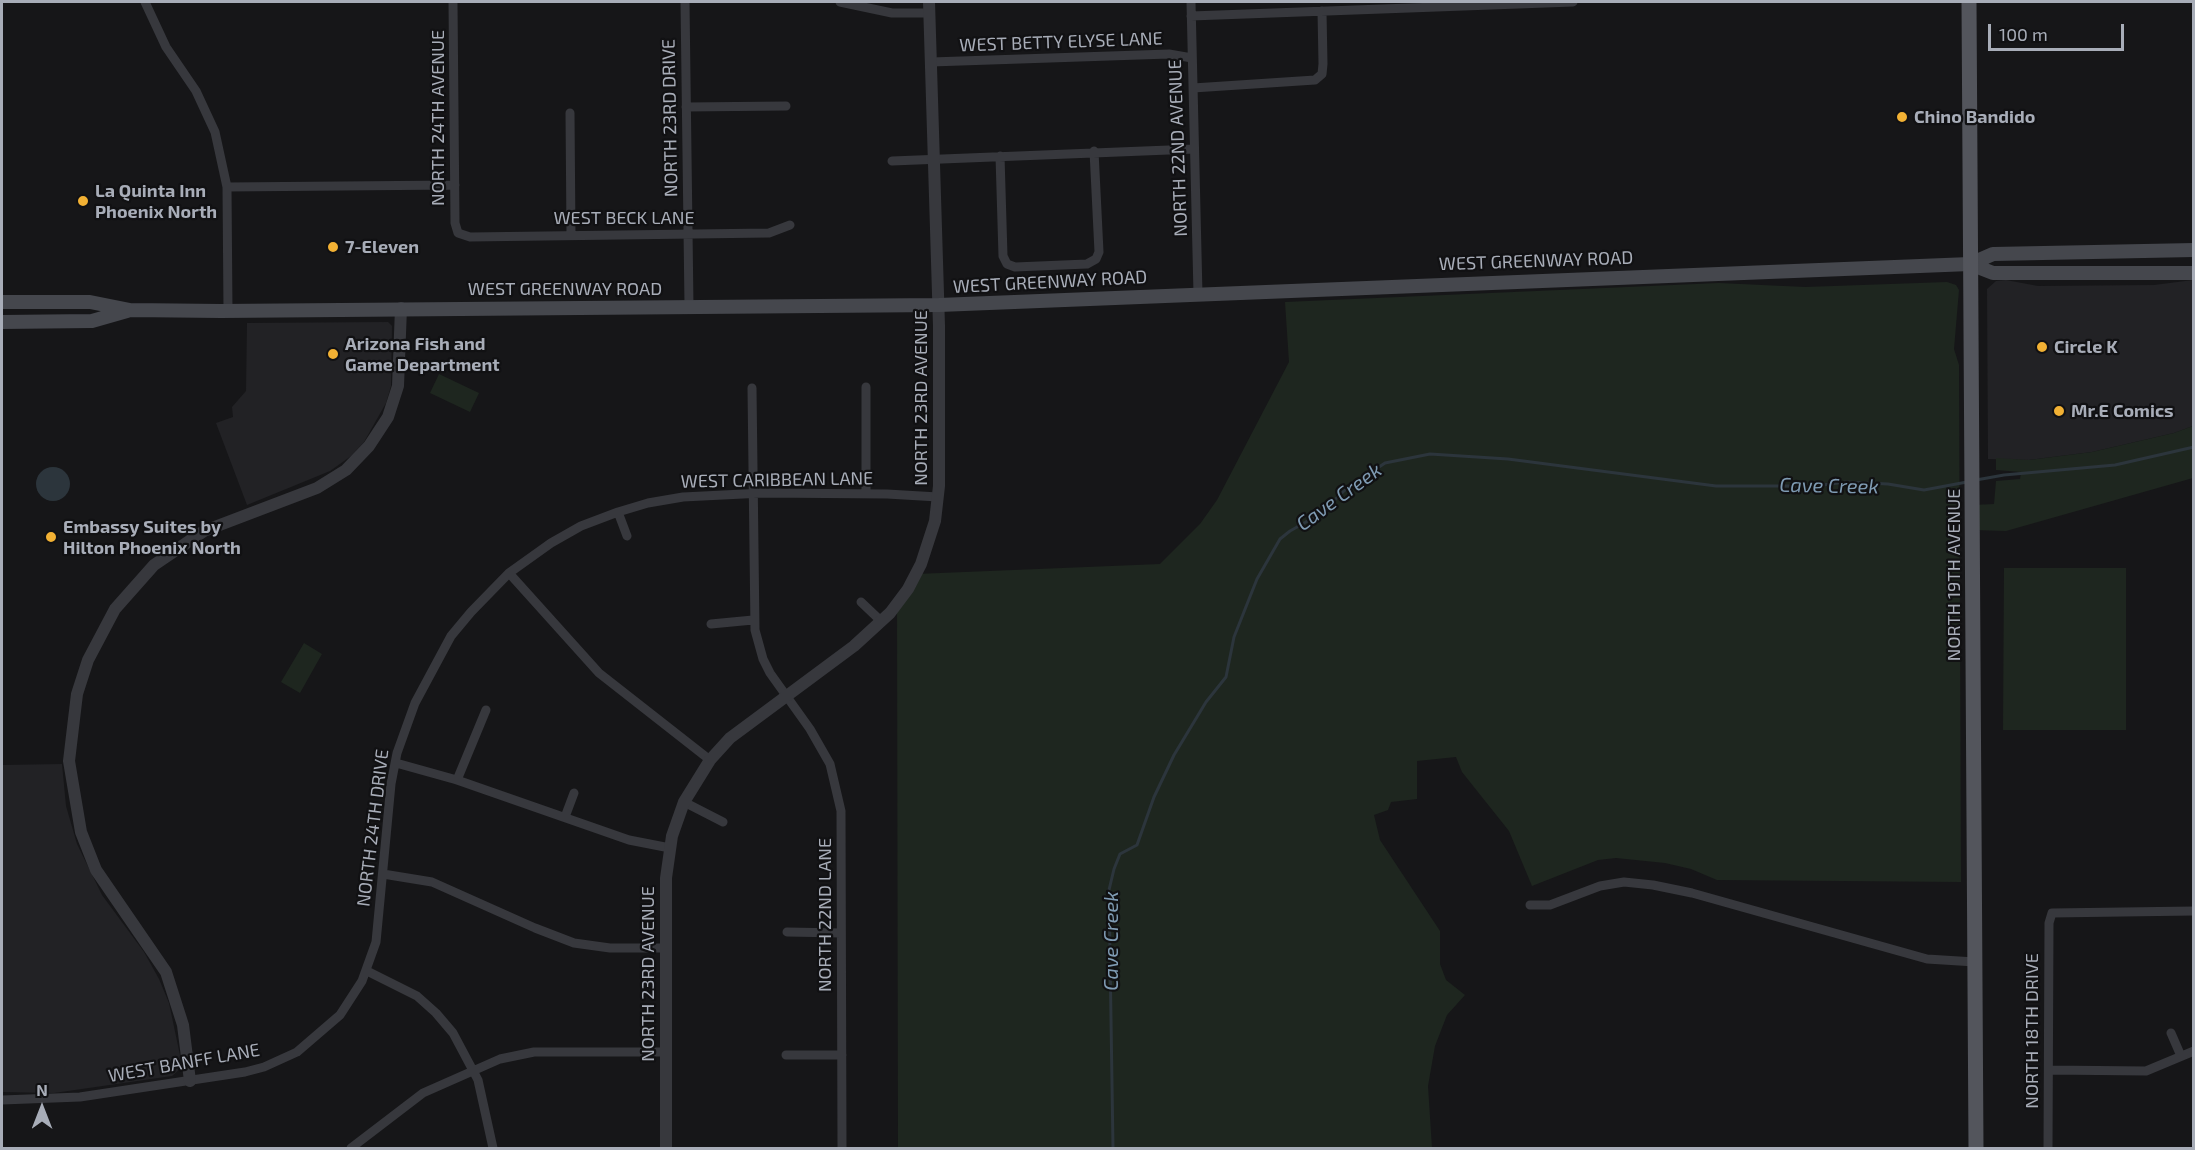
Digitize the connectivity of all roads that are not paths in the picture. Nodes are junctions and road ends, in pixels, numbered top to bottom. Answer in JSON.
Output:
{"nodes":[{"id":1,"x":145,"y":2,"type":"edge"},
{"id":2,"x":453,"y":2,"type":"edge"},
{"id":3,"x":685,"y":2,"type":"edge"},
{"id":4,"x":840,"y":2,"type":"edge"},
{"id":5,"x":1191,"y":2,"type":"edge"},
{"id":6,"x":1573,"y":2,"type":"edge"},
{"id":7,"x":1970,"y":2,"type":"edge"},
{"id":8,"x":929,"y":7,"type":"edge"},
{"id":9,"x":1322,"y":11,"type":"junction"},
{"id":10,"x":1191,"y":16,"type":"junction"},
{"id":11,"x":1192,"y":57,"type":"junction"},
{"id":12,"x":931,"y":62,"type":"junction"},
{"id":13,"x":1192,"y":87,"type":"junction"},
{"id":14,"x":786,"y":106,"type":"dead end"},
{"id":15,"x":686,"y":107,"type":"junction"},
{"id":16,"x":570,"y":113,"type":"dead end"},
{"id":17,"x":1194,"y":149,"type":"junction"},
{"id":18,"x":1094,"y":152,"type":"junction"},
{"id":19,"x":1000,"y":156,"type":"junction"},
{"id":20,"x":934,"y":159,"type":"junction"},
{"id":21,"x":892,"y":161,"type":"dead end"},
{"id":22,"x":455,"y":185,"type":"junction"},
{"id":23,"x":227,"y":187,"type":"junction"},
{"id":24,"x":790,"y":225,"type":"dead end"},
{"id":25,"x":458,"y":233,"type":"joint"},
{"id":26,"x":687,"y":234,"type":"junction"},
{"id":27,"x":571,"y":235,"type":"junction"},
{"id":28,"x":2193,"y":250,"type":"edge"},
{"id":29,"x":1970,"y":264,"type":"junction"},
{"id":30,"x":2193,"y":273,"type":"edge"},
{"id":31,"x":1198,"y":294,"type":"junction"},
{"id":32,"x":2,"y":302,"type":"edge"},
{"id":33,"x":939,"y":305,"type":"junction"},
{"id":34,"x":689,"y":306,"type":"junction"},
{"id":35,"x":401,"y":308,"type":"junction"},
{"id":36,"x":130,"y":310,"type":"junction"},
{"id":37,"x":228,"y":311,"type":"junction"},
{"id":38,"x":2,"y":322,"type":"edge"},
{"id":39,"x":866,"y":387,"type":"dead end"},
{"id":40,"x":752,"y":388,"type":"dead end"},
{"id":41,"x":753,"y":494,"type":"junction"},
{"id":42,"x":866,"y":494,"type":"junction"},
{"id":43,"x":938,"y":497,"type":"junction"},
{"id":44,"x":618,"y":512,"type":"junction"},
{"id":45,"x":627,"y":536,"type":"dead end"},
{"id":46,"x":509,"y":573,"type":"junction"},
{"id":47,"x":861,"y":602,"type":"dead end"},
{"id":48,"x":753,"y":620,"type":"junction"},
{"id":49,"x":882,"y":622,"type":"junction"},
{"id":50,"x":711,"y":624,"type":"dead end"},
{"id":51,"x":786,"y":696,"type":"junction"},
{"id":52,"x":486,"y":710,"type":"dead end"},
{"id":53,"x":710,"y":760,"type":"junction"},
{"id":54,"x":396,"y":763,"type":"junction"},
{"id":55,"x":458,"y":780,"type":"junction"},
{"id":56,"x":574,"y":793,"type":"dead end"},
{"id":57,"x":684,"y":802,"type":"junction"},
{"id":58,"x":566,"y":818,"type":"junction"},
{"id":59,"x":723,"y":822,"type":"dead end"},
{"id":60,"x":670,"y":848,"type":"junction"},
{"id":61,"x":383,"y":874,"type":"junction"},
{"id":62,"x":1530,"y":905,"type":"dead end"},
{"id":63,"x":2193,"y":911,"type":"edge"},
{"id":64,"x":787,"y":932,"type":"dead end"},
{"id":65,"x":841,"y":933,"type":"junction"},
{"id":66,"x":666,"y":948,"type":"junction"},
{"id":67,"x":1974,"y":962,"type":"junction"},
{"id":68,"x":367,"y":971,"type":"junction"},
{"id":69,"x":2171,"y":1033,"type":"dead end"},
{"id":70,"x":2193,"y":1051,"type":"edge"},
{"id":71,"x":666,"y":1052,"type":"junction"},
{"id":72,"x":842,"y":1054,"type":"junction"},
{"id":73,"x":786,"y":1055,"type":"dead end"},
{"id":74,"x":2181,"y":1056,"type":"junction"},
{"id":75,"x":474,"y":1070,"type":"junction"},
{"id":76,"x":2049,"y":1070,"type":"junction"},
{"id":77,"x":190,"y":1081,"type":"junction"},
{"id":78,"x":2,"y":1100,"type":"edge"},
{"id":79,"x":351,"y":1149,"type":"edge"},
{"id":80,"x":493,"y":1149,"type":"edge"},
{"id":81,"x":666,"y":1149,"type":"edge"},
{"id":82,"x":842,"y":1149,"type":"edge"},
{"id":83,"x":1976,"y":1149,"type":"edge"},
{"id":84,"x":2048,"y":1149,"type":"edge"}],
"edges":[{"from":1,"to":23,"type":"street"},
{"from":2,"to":22,"type":"street","name":"NORTH 24TH AVENUE"},
{"from":3,"to":15,"type":"street","name":"NORTH 23RD DRIVE"},
{"from":4,"to":8,"type":"street"},
{"from":5,"to":10,"type":"street","name":"NORTH 22ND AVENUE"},
{"from":6,"to":9,"type":"street"},
{"from":7,"to":29,"type":"main road","name":"NORTH 19TH AVENUE"},
{"from":8,"to":12,"type":"street","name":"NORTH 23RD AVENUE"},
{"from":9,"to":10,"type":"street"},
{"from":9,"to":13,"type":"street"},
{"from":10,"to":11,"type":"street","name":"NORTH 22ND AVENUE"},
{"from":11,"to":12,"type":"street","name":"WEST BETTY ELYSE LANE"},
{"from":11,"to":13,"type":"street","name":"NORTH 22ND AVENUE"},
{"from":12,"to":20,"type":"street","name":"NORTH 23RD AVENUE"},
{"from":13,"to":17,"type":"street","name":"NORTH 22ND AVENUE"},
{"from":14,"to":15,"type":"street"},
{"from":15,"to":26,"type":"street","name":"NORTH 23RD DRIVE"},
{"from":16,"to":27,"type":"street"},
{"from":17,"to":18,"type":"street"},
{"from":17,"to":31,"type":"street","name":"NORTH 22ND AVENUE"},
{"from":18,"to":19,"type":"street"},
{"from":18,"to":19,"type":"street"},
{"from":19,"to":20,"type":"street"},
{"from":20,"to":21,"type":"street"},
{"from":20,"to":33,"type":"street","name":"NORTH 23RD AVENUE"},
{"from":22,"to":23,"type":"street"},
{"from":22,"to":25,"type":"street","name":"NORTH 24TH AVENUE"},
{"from":23,"to":37,"type":"street"},
{"from":24,"to":26,"type":"street","name":"WEST BECK LANE"},
{"from":25,"to":27,"type":"street","name":"WEST BECK LANE"},
{"from":26,"to":27,"type":"street","name":"WEST BECK LANE"},
{"from":26,"to":34,"type":"street","name":"NORTH 23RD DRIVE"},
{"from":28,"to":29,"type":"main road","name":"WEST GREENWAY ROAD"},
{"from":29,"to":30,"type":"main road","name":"WEST GREENWAY ROAD"},
{"from":29,"to":31,"type":"main road","name":"WEST GREENWAY ROAD"},
{"from":29,"to":67,"type":"main road","name":"NORTH 19TH AVENUE"},
{"from":31,"to":33,"type":"main road","name":"WEST GREENWAY ROAD"},
{"from":32,"to":36,"type":"main road","name":"WEST GREENWAY ROAD"},
{"from":33,"to":34,"type":"main road","name":"WEST GREENWAY ROAD"},
{"from":33,"to":43,"type":"street","name":"NORTH 23RD AVENUE"},
{"from":34,"to":35,"type":"main road","name":"WEST GREENWAY ROAD"},
{"from":35,"to":37,"type":"main road","name":"WEST GREENWAY ROAD"},
{"from":35,"to":77,"type":"street"},
{"from":36,"to":37,"type":"main road","name":"WEST GREENWAY ROAD"},
{"from":36,"to":38,"type":"main road","name":"WEST GREENWAY ROAD"},
{"from":39,"to":42,"type":"street"},
{"from":40,"to":41,"type":"street","name":"NORTH 22ND LANE"},
{"from":41,"to":42,"type":"street","name":"WEST CARIBBEAN LANE"},
{"from":41,"to":44,"type":"street","name":"WEST CARIBBEAN LANE"},
{"from":41,"to":48,"type":"street","name":"NORTH 22ND LANE"},
{"from":42,"to":43,"type":"street","name":"WEST CARIBBEAN LANE"},
{"from":43,"to":49,"type":"street","name":"NORTH 23RD AVENUE"},
{"from":44,"to":45,"type":"street"},
{"from":44,"to":46,"type":"street","name":"WEST CARIBBEAN LANE"},
{"from":46,"to":53,"type":"street"},
{"from":46,"to":54,"type":"street","name":"NORTH 24TH DRIVE"},
{"from":47,"to":49,"type":"street"},
{"from":48,"to":50,"type":"street"},
{"from":48,"to":51,"type":"street","name":"NORTH 22ND LANE"},
{"from":49,"to":51,"type":"street","name":"NORTH 23RD AVENUE"},
{"from":51,"to":53,"type":"street","name":"NORTH 23RD AVENUE"},
{"from":51,"to":65,"type":"street","name":"NORTH 22ND LANE"},
{"from":52,"to":55,"type":"street"},
{"from":53,"to":57,"type":"street","name":"NORTH 23RD AVENUE"},
{"from":54,"to":55,"type":"street"},
{"from":54,"to":61,"type":"street","name":"NORTH 24TH DRIVE"},
{"from":55,"to":58,"type":"street"},
{"from":56,"to":58,"type":"street"},
{"from":57,"to":59,"type":"street"},
{"from":57,"to":60,"type":"street","name":"NORTH 23RD AVENUE"},
{"from":58,"to":60,"type":"street"},
{"from":60,"to":66,"type":"street","name":"NORTH 23RD AVENUE"},
{"from":61,"to":66,"type":"street"},
{"from":61,"to":68,"type":"street","name":"NORTH 24TH DRIVE"},
{"from":62,"to":67,"type":"street"},
{"from":63,"to":76,"type":"street","name":"NORTH 18TH DRIVE"},
{"from":64,"to":65,"type":"street"},
{"from":65,"to":72,"type":"street","name":"NORTH 22ND LANE"},
{"from":66,"to":71,"type":"street","name":"NORTH 23RD AVENUE"},
{"from":67,"to":83,"type":"main road","name":"NORTH 19TH AVENUE"},
{"from":68,"to":75,"type":"street"},
{"from":68,"to":77,"type":"street","name":"WEST BANFF LANE"},
{"from":69,"to":74,"type":"street"},
{"from":70,"to":74,"type":"street"},
{"from":71,"to":75,"type":"street"},
{"from":71,"to":81,"type":"street","name":"NORTH 23RD AVENUE"},
{"from":72,"to":73,"type":"street"},
{"from":72,"to":82,"type":"street","name":"NORTH 22ND LANE"},
{"from":74,"to":76,"type":"street"},
{"from":75,"to":79,"type":"street"},
{"from":75,"to":80,"type":"street"},
{"from":76,"to":84,"type":"street","name":"NORTH 18TH DRIVE"},
{"from":77,"to":78,"type":"street","name":"WEST BANFF LANE"}]}
